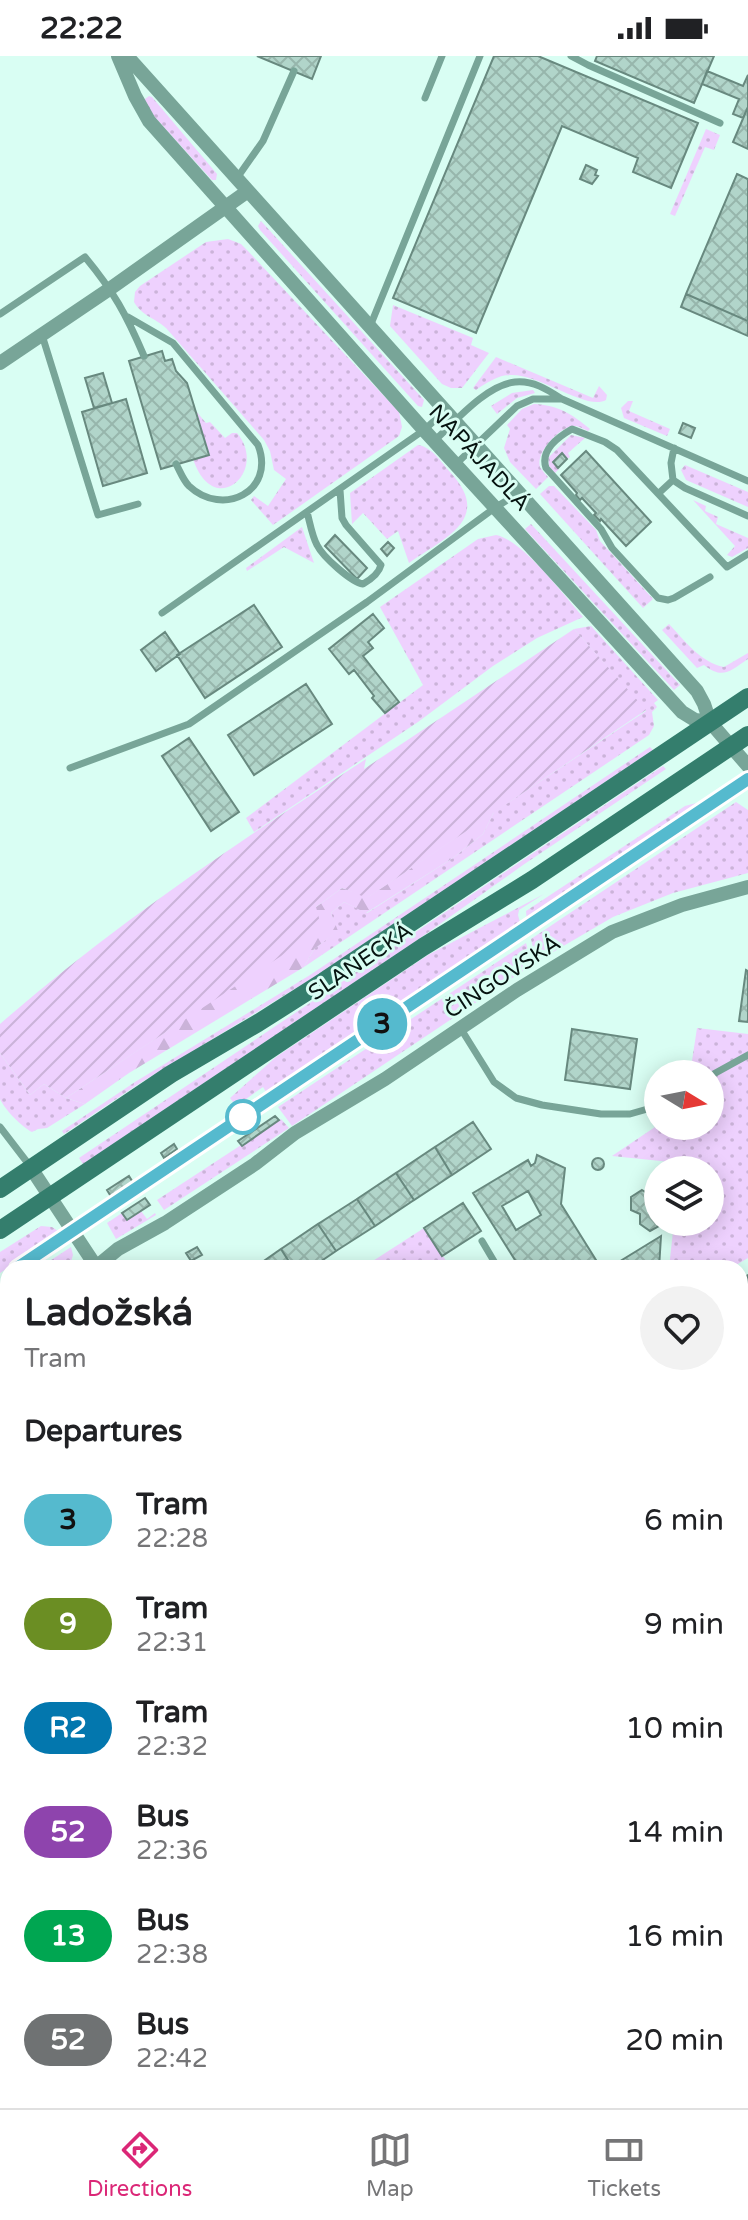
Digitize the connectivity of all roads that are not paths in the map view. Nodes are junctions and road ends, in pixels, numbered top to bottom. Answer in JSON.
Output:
{"nodes":[{"id":1,"x":118,"y":56,"type":"edge"},
{"id":2,"x":127,"y":56,"type":"edge"},
{"id":3,"x":442,"y":56,"type":"edge"},
{"id":4,"x":480,"y":56,"type":"edge"},
{"id":5,"x":571,"y":56,"type":"edge"},
{"id":6,"x":294,"y":71,"type":"dead end"},
{"id":7,"x":425,"y":98,"type":"dead end"},
{"id":8,"x":720,"y":123,"type":"dead end"},
{"id":9,"x":237,"y":178,"type":"junction"},
{"id":10,"x":248,"y":191,"type":"junction"},
{"id":11,"x":227,"y":208,"type":"junction"},
{"id":12,"x":111,"y":288,"type":"junction"},
{"id":13,"x":0,"y":314,"type":"edge"},
{"id":14,"x":128,"y":317,"type":"junction"},
{"id":15,"x":370,"y":326,"type":"junction"},
{"id":16,"x":42,"y":335,"type":"junction"},
{"id":17,"x":144,"y":356,"type":"dead end"},
{"id":18,"x":0,"y":363,"type":"edge"},
{"id":19,"x":562,"y":399,"type":"junction"},
{"id":20,"x":450,"y":417,"type":"junction"},
{"id":21,"x":429,"y":435,"type":"junction"},
{"id":22,"x":476,"y":446,"type":"junction"},
{"id":23,"x":674,"y":448,"type":"junction"},
{"id":24,"x":176,"y":464,"type":"dead end"},
{"id":25,"x":456,"y":464,"type":"junction"},
{"id":26,"x":673,"y":480,"type":"junction"},
{"id":27,"x":748,"y":481,"type":"edge"},
{"id":28,"x":340,"y":490,"type":"junction"},
{"id":29,"x":519,"y":493,"type":"junction"},
{"id":30,"x":659,"y":493,"type":"junction"},
{"id":31,"x":138,"y":504,"type":"dead end"},
{"id":32,"x":496,"y":507,"type":"junction"},
{"id":33,"x":307,"y":512,"type":"junction"},
{"id":34,"x":748,"y":516,"type":"edge"},
{"id":35,"x":748,"y":554,"type":"edge"},
{"id":36,"x":710,"y":577,"type":"dead end"},
{"id":37,"x":162,"y":613,"type":"dead end"},
{"id":38,"x":748,"y":697,"type":"edge"},
{"id":39,"x":710,"y":722,"type":"junction"},
{"id":40,"x":748,"y":735,"type":"edge"},
{"id":41,"x":731,"y":747,"type":"junction"},
{"id":42,"x":748,"y":766,"type":"edge"},
{"id":43,"x":70,"y":768,"type":"dead end"},
{"id":44,"x":748,"y":887,"type":"edge"},
{"id":45,"x":461,"y":1029,"type":"junction"},
{"id":46,"x":748,"y":1055,"type":"edge"},
{"id":47,"x":724,"y":1068,"type":"edge"},
{"id":48,"x":644,"y":1110,"type":"edge"},
{"id":49,"x":0,"y":1127,"type":"edge"},
{"id":50,"x":31,"y":1168,"type":"junction"},
{"id":51,"x":0,"y":1189,"type":"edge"},
{"id":52,"x":51,"y":1196,"type":"junction"},
{"id":53,"x":0,"y":1230,"type":"edge"},
{"id":54,"x":482,"y":1241,"type":"dead end"},
{"id":55,"x":91,"y":1260,"type":"edge"},
{"id":56,"x":105,"y":1260,"type":"edge"},
{"id":57,"x":493,"y":1260,"type":"edge"}],
"edges":[{"from":1,"to":11,"type":"street","name":"NAPÁJADLÁ"},
{"from":2,"to":9,"type":"street","name":"NAPÁJADLÁ"},
{"from":3,"to":7,"type":"lane"},
{"from":4,"to":15,"type":"lane"},
{"from":5,"to":8,"type":"lane"},
{"from":6,"to":9,"type":"lane"},
{"from":9,"to":10,"type":"street","name":"NAPÁJADLÁ"},
{"from":10,"to":11,"type":"street"},
{"from":10,"to":15,"type":"street","name":"NAPÁJADLÁ"},
{"from":11,"to":12,"type":"street"},
{"from":11,"to":21,"type":"street","name":"NAPÁJADLÁ"},
{"from":12,"to":13,"type":"lane"},
{"from":12,"to":14,"type":"lane"},
{"from":12,"to":16,"type":"street"},
{"from":14,"to":17,"type":"lane"},
{"from":14,"to":24,"type":"lane"},
{"from":15,"to":20,"type":"street","name":"NAPÁJADLÁ"},
{"from":16,"to":18,"type":"street"},
{"from":16,"to":31,"type":"lane"},
{"from":19,"to":20,"type":"lane"},
{"from":19,"to":22,"type":"lane"},
{"from":19,"to":23,"type":"lane"},
{"from":20,"to":21,"type":"lane"},
{"from":20,"to":21,"type":"lane"},
{"from":20,"to":22,"type":"street","name":"NAPÁJADLÁ"},
{"from":21,"to":25,"type":"street","name":"NAPÁJADLÁ"},
{"from":21,"to":28,"type":"lane"},
{"from":22,"to":25,"type":"lane"},
{"from":22,"to":29,"type":"street","name":"NAPÁJADLÁ"},
{"from":23,"to":26,"type":"lane"},
{"from":23,"to":27,"type":"lane"},
{"from":25,"to":32,"type":"street","name":"NAPÁJADLÁ"},
{"from":26,"to":30,"type":"lane"},
{"from":26,"to":34,"type":"lane"},
{"from":28,"to":33,"type":"lane"},
{"from":28,"to":33,"type":"lane"},
{"from":29,"to":32,"type":"lane"},
{"from":29,"to":39,"type":"street","name":"NAPÁJADLÁ"},
{"from":30,"to":35,"type":"lane"},
{"from":30,"to":36,"type":"lane"},
{"from":32,"to":39,"type":"street","name":"NAPÁJADLÁ"},
{"from":32,"to":43,"type":"lane"},
{"from":33,"to":37,"type":"lane"},
{"from":38,"to":39,"type":"main road","name":"SLANECKÁ"},
{"from":39,"to":41,"type":"street","name":"NAPÁJADLÁ"},
{"from":39,"to":50,"type":"main road","name":"SLANECKÁ"},
{"from":40,"to":41,"type":"main road","name":"SLANECKÁ"},
{"from":41,"to":42,"type":"street","name":"NAPÁJADLÁ"},
{"from":41,"to":52,"type":"main road","name":"SLANECKÁ"},
{"from":44,"to":45,"type":"street","name":"ČINGOVSKÁ"},
{"from":45,"to":48,"type":"lane"},
{"from":45,"to":56,"type":"street","name":"ČINGOVSKÁ"},
{"from":46,"to":47,"type":"lane"},
{"from":49,"to":50,"type":"lane"},
{"from":50,"to":51,"type":"main road","name":"SLANECKÁ"},
{"from":50,"to":52,"type":"street"},
{"from":52,"to":53,"type":"main road","name":"SLANECKÁ"},
{"from":52,"to":55,"type":"street"},
{"from":54,"to":57,"type":"lane"}]}
